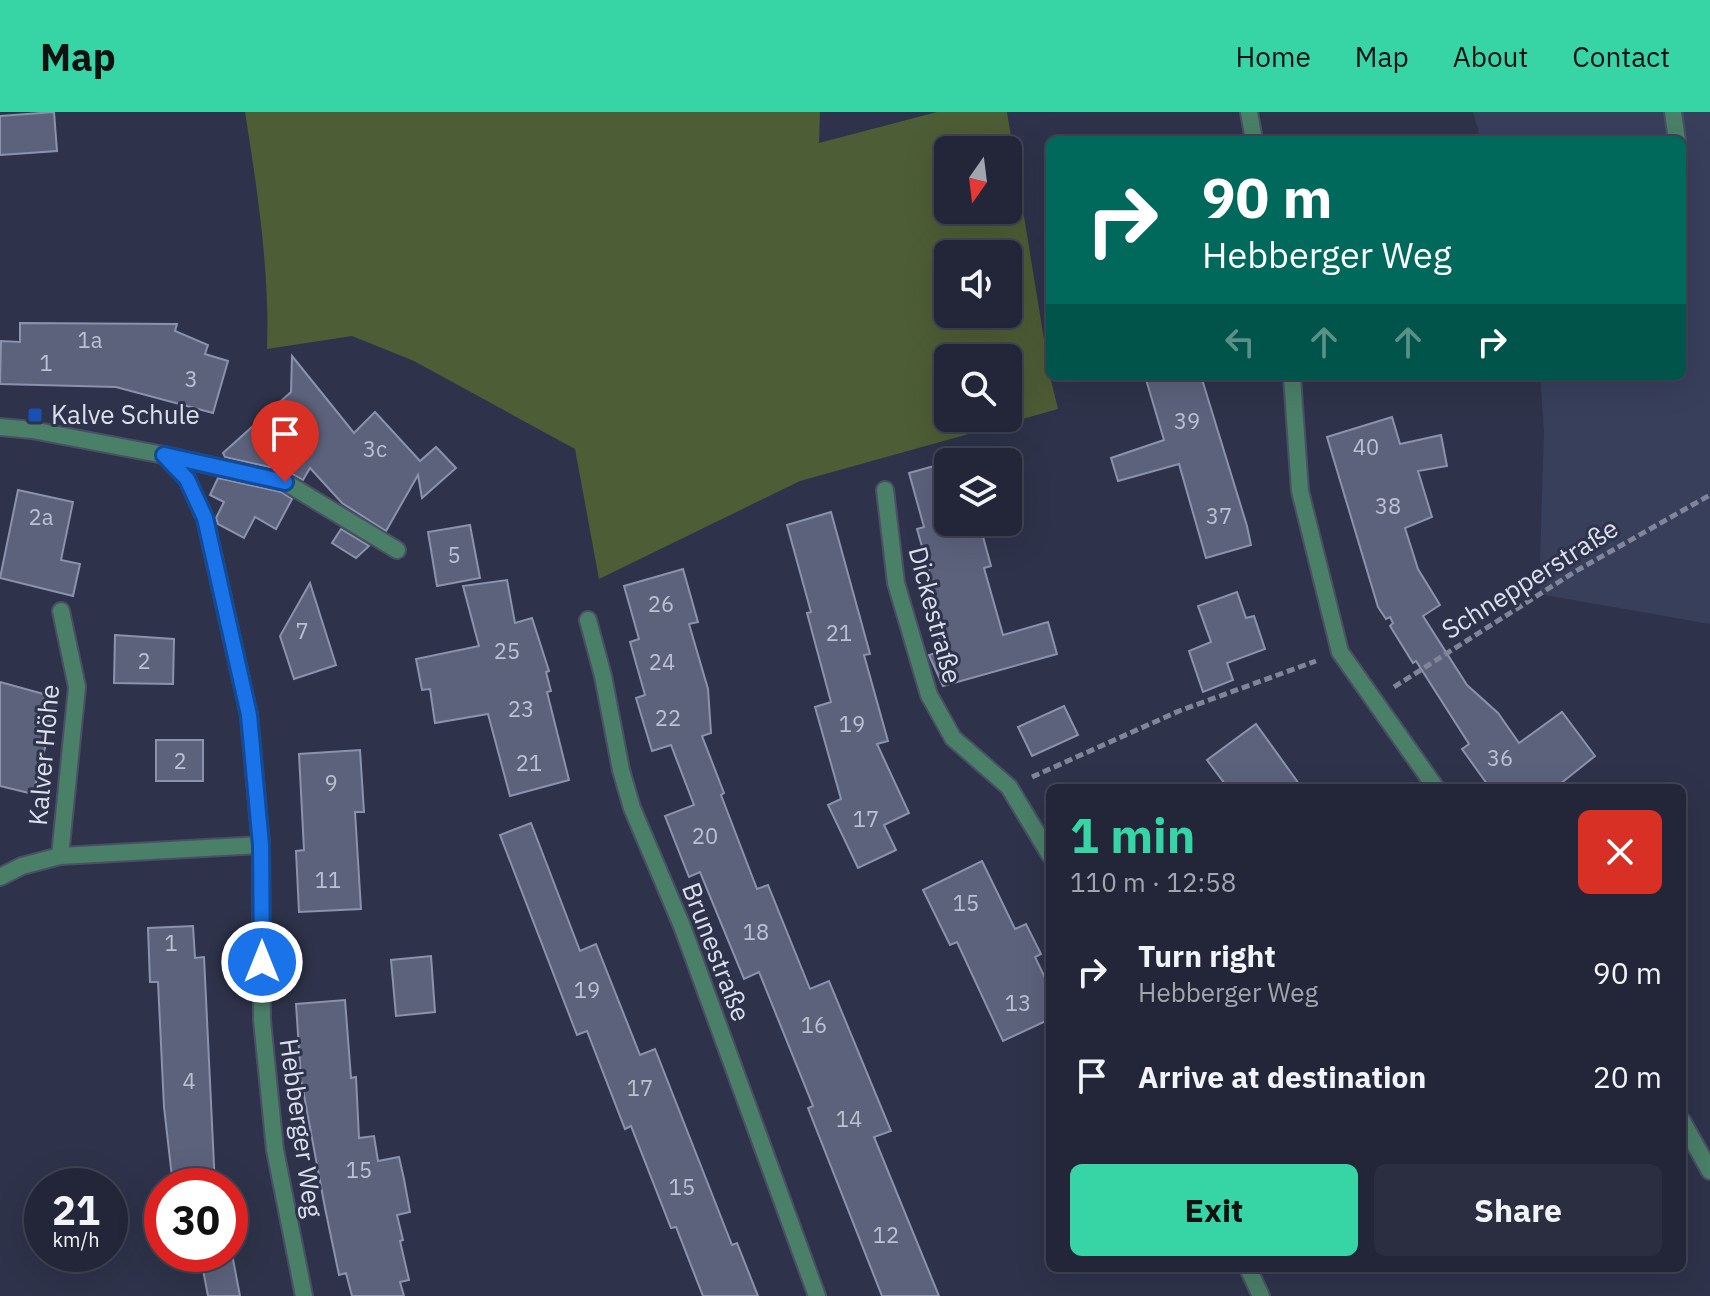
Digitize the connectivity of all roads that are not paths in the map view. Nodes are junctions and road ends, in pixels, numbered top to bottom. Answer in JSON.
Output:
{"nodes":[{"id":1,"x":1249,"y":112,"type":"edge"},
{"id":2,"x":1673,"y":112,"type":"edge"},
{"id":3,"x":1253,"y":136,"type":"edge"},
{"id":4,"x":1676,"y":136,"type":"edge"},
{"id":5,"x":1292,"y":380,"type":"edge"},
{"id":6,"x":0,"y":427,"type":"edge"},
{"id":7,"x":164,"y":455,"type":"junction"},
{"id":8,"x":885,"y":490,"type":"dead end"},
{"id":9,"x":397,"y":550,"type":"dead end"},
{"id":10,"x":61,"y":611,"type":"dead end"},
{"id":11,"x":588,"y":620,"type":"dead end"},
{"id":12,"x":1433,"y":784,"type":"edge"},
{"id":13,"x":261,"y":845,"type":"junction"},
{"id":14,"x":1046,"y":848,"type":"edge"},
{"id":15,"x":60,"y":856,"type":"junction"},
{"id":16,"x":0,"y":877,"type":"edge"},
{"id":17,"x":1686,"y":1128,"type":"edge"},
{"id":18,"x":1710,"y":1171,"type":"edge"},
{"id":19,"x":1250,"y":1272,"type":"edge"},
{"id":20,"x":304,"y":1296,"type":"edge"},
{"id":21,"x":817,"y":1296,"type":"edge"},
{"id":22,"x":1261,"y":1296,"type":"edge"}],
"edges":[{"from":1,"to":3,"type":"street"},
{"from":2,"to":4,"type":"street"},
{"from":5,"to":12,"type":"street"},
{"from":6,"to":7,"type":"street"},
{"from":7,"to":9,"type":"street"},
{"from":7,"to":13,"type":"street","name":"Hebberger Weg"},
{"from":8,"to":14,"type":"street","name":"Dickestraße"},
{"from":10,"to":15,"type":"street","name":"Kalver Höhe"},
{"from":11,"to":21,"type":"street","name":"Brunestraße"},
{"from":13,"to":15,"type":"street","name":"Kalver Höhe"},
{"from":13,"to":20,"type":"street","name":"Hebberger Weg"},
{"from":15,"to":16,"type":"street","name":"Kalver Höhe"},
{"from":17,"to":18,"type":"street"},
{"from":19,"to":22,"type":"street"}]}
